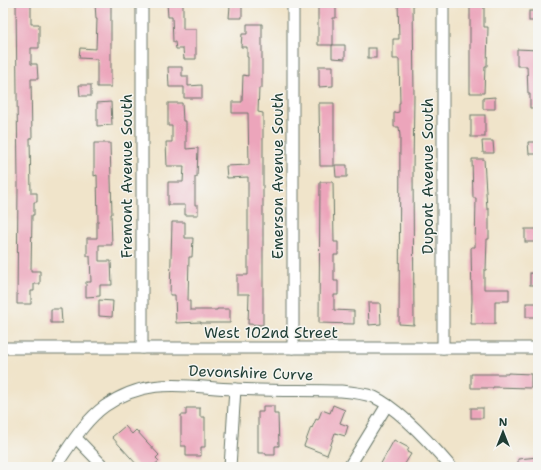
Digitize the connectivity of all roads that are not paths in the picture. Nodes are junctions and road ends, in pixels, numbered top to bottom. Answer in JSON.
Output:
{"nodes":[{"id":1,"x":142,"y":3,"type":"edge"},
{"id":2,"x":293,"y":3,"type":"edge"},
{"id":3,"x":442,"y":3,"type":"edge"},
{"id":4,"x":3,"y":348,"type":"edge"},
{"id":5,"x":142,"y":348,"type":"junction"},
{"id":6,"x":293,"y":348,"type":"junction"},
{"id":7,"x":443,"y":348,"type":"junction"},
{"id":8,"x":538,"y":348,"type":"edge"},
{"id":9,"x":235,"y":389,"type":"junction"},
{"id":10,"x":387,"y":405,"type":"junction"},
{"id":11,"x":76,"y":438,"type":"junction"},
{"id":12,"x":55,"y":467,"type":"edge"},
{"id":13,"x":104,"y":467,"type":"edge"},
{"id":14,"x":230,"y":467,"type":"edge"},
{"id":15,"x":349,"y":467,"type":"edge"},
{"id":16,"x":451,"y":467,"type":"edge"}],
"edges":[{"from":1,"to":5,"type":"street","name":"Fremont Avenue South"},
{"from":2,"to":6,"type":"street","name":"Emerson Avenue South"},
{"from":3,"to":7,"type":"street","name":"Dupont Avenue South"},
{"from":4,"to":5,"type":"street","name":"West 102nd Street"},
{"from":5,"to":6,"type":"street","name":"West 102nd Street"},
{"from":6,"to":7,"type":"street","name":"West 102nd Street"},
{"from":7,"to":8,"type":"street","name":"West 102nd Street"},
{"from":9,"to":10,"type":"street","name":"Devonshire Curve"},
{"from":9,"to":11,"type":"street","name":"Devonshire Curve"},
{"from":9,"to":14,"type":"street"},
{"from":10,"to":15,"type":"street"},
{"from":10,"to":16,"type":"street","name":"Devonshire Curve"},
{"from":11,"to":12,"type":"street","name":"Devonshire Curve"},
{"from":11,"to":13,"type":"street"}]}
